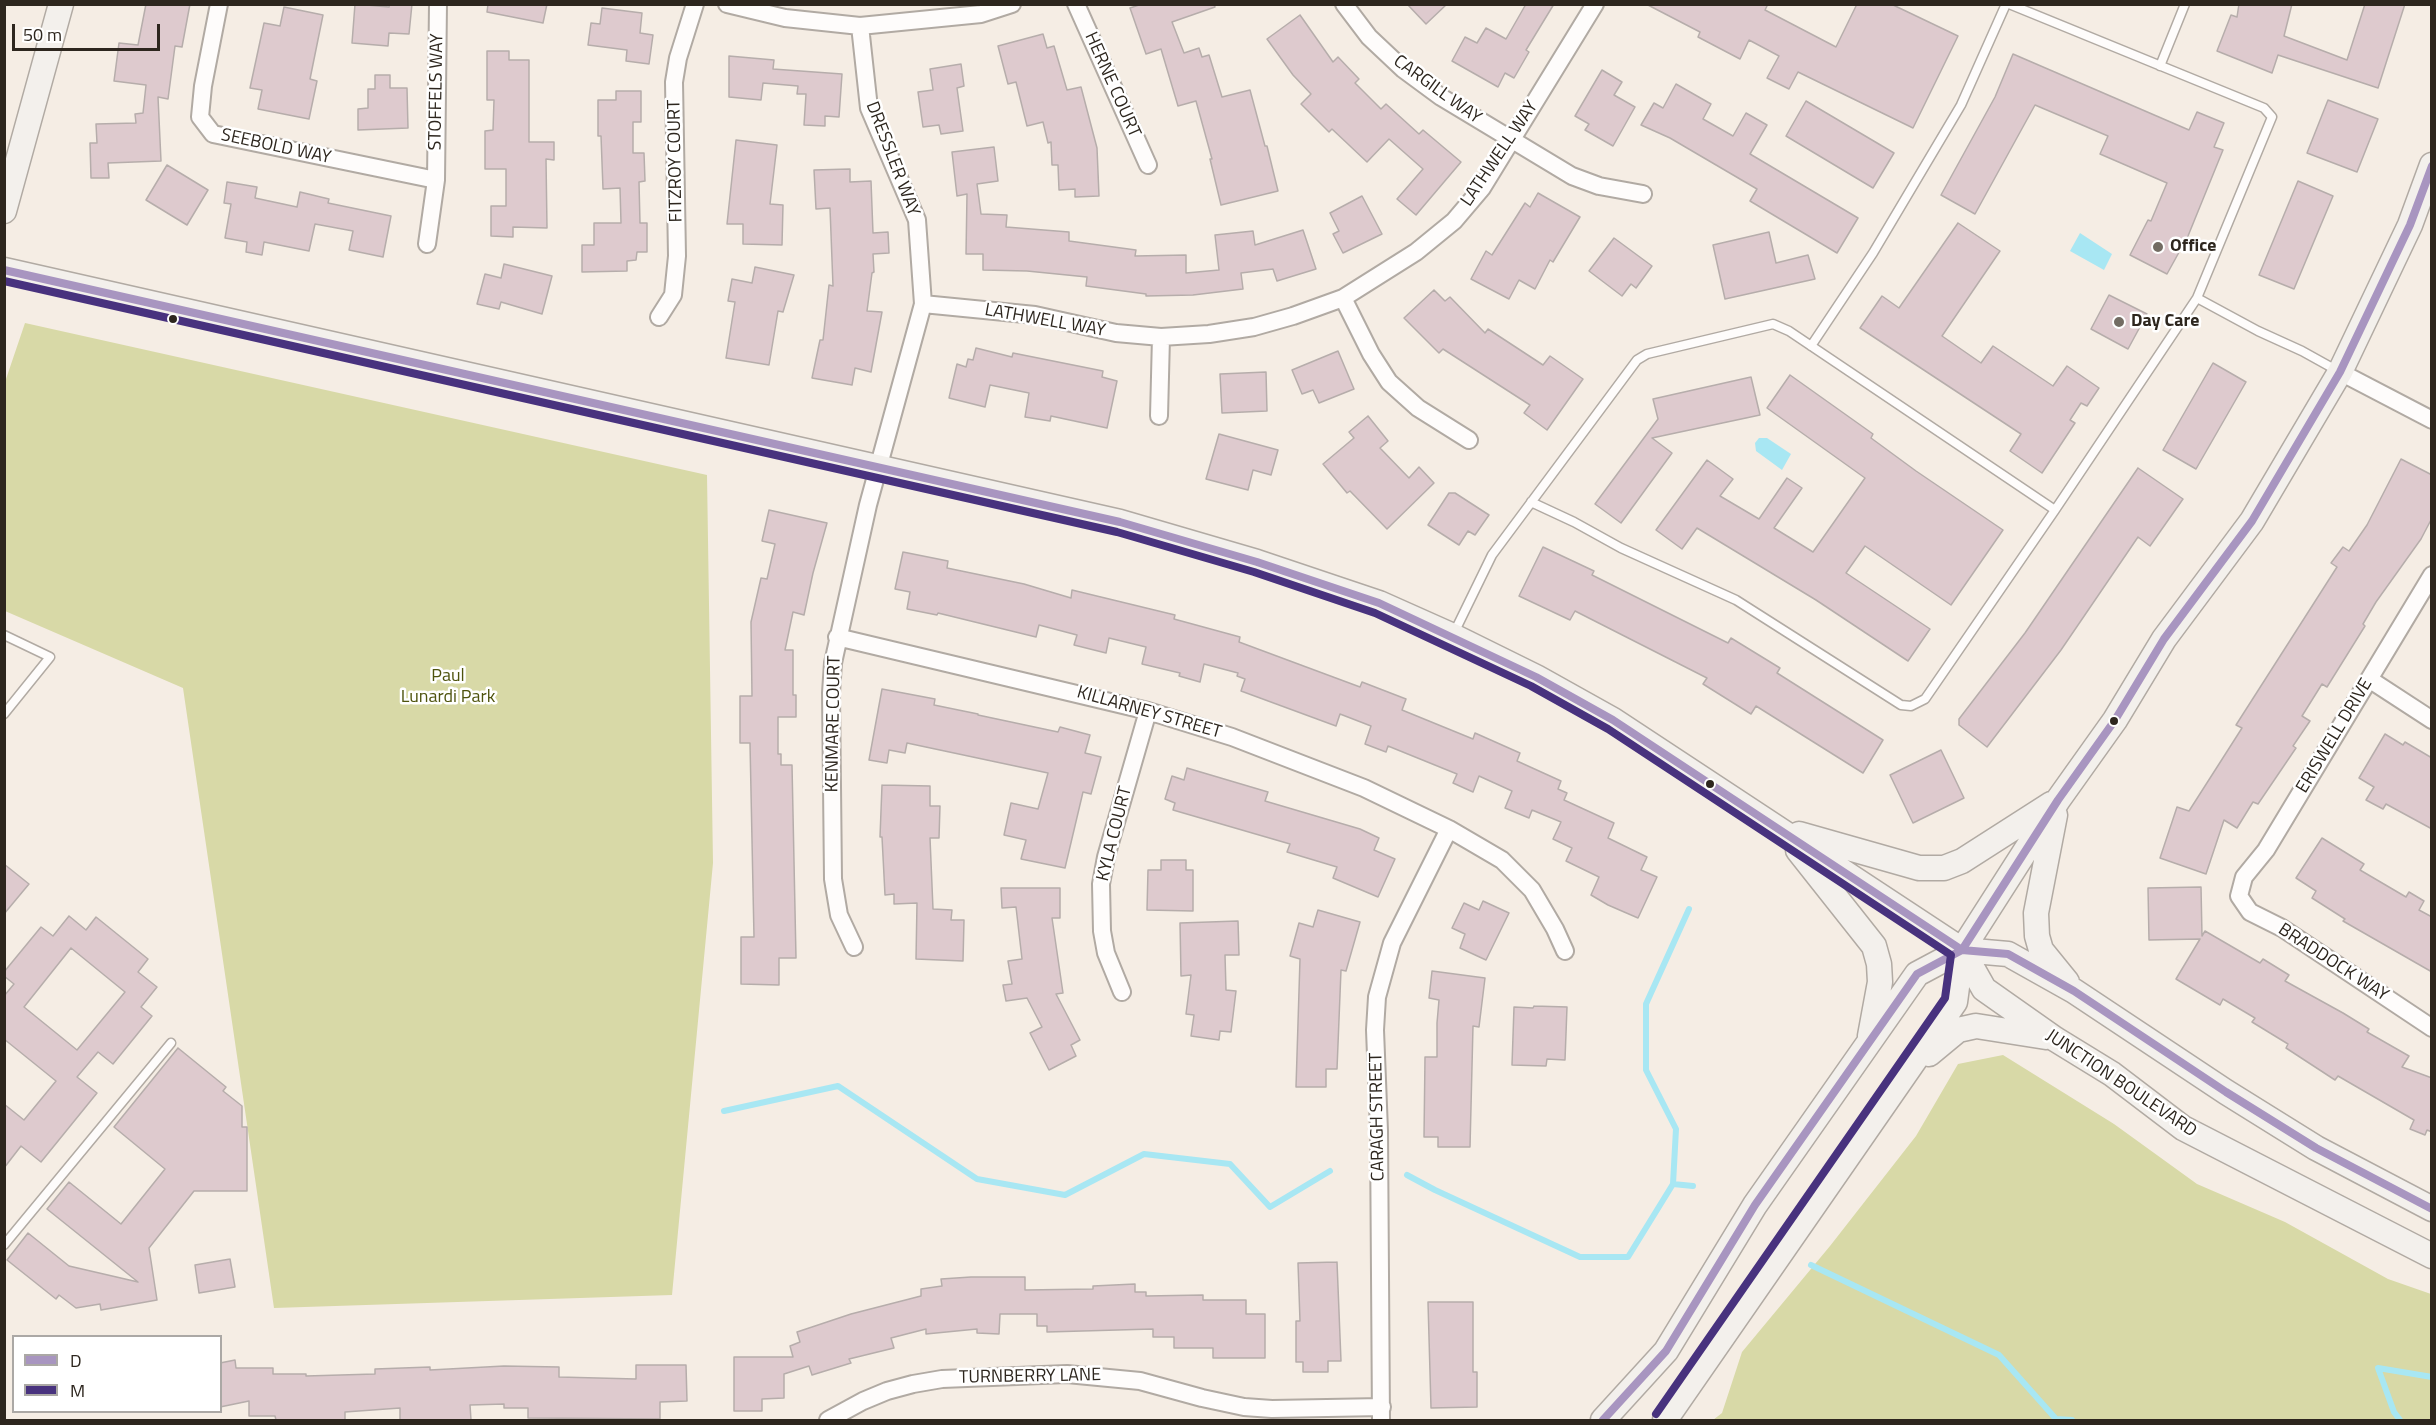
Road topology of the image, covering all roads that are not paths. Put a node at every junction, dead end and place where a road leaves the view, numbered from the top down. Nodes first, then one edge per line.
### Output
1 (61, 4) edge
2 (219, 4) edge
3 (438, 4) edge
4 (695, 4) edge
5 (728, 4) edge
6 (1012, 4) edge
7 (1076, 4) edge
8 (1344, 4) edge
9 (1595, 4) edge
10 (2007, 4) edge
11 (2185, 4) edge
12 (860, 26) junction
13 (2160, 66) junction
14 (1512, 141) junction
15 (1148, 165) dead end
16 (2432, 165) edge
17 (436, 180) junction
18 (1643, 194) dead end
19 (4, 211) edge
20 (427, 244) dead end
21 (4, 270) edge
22 (1343, 298) junction
23 (2197, 298) junction
24 (923, 304) junction
25 (659, 317) dead end
26 (1161, 337) junction
27 (1811, 346) junction
28 (2340, 372) junction
29 (1159, 416) dead end
30 (2432, 420) edge
31 (1469, 440) dead end
32 (879, 467) junction
33 (1531, 502) junction
34 (2055, 510) junction
35 (2432, 575) edge
36 (4, 635) edge
37 (1453, 636) junction
38 (837, 637) junction
39 (2369, 679) junction
40 (1149, 711) junction
41 (4, 714) edge
42 (2432, 720) edge
43 (2058, 800) junction
44 (1449, 829) junction
45 (1782, 829) junction
46 (2239, 896) joint
47 (854, 947) dead end
48 (1962, 950) junction
49 (1565, 951) dead end
50 (2074, 991) junction
51 (1122, 992) dead end
52 (2432, 1028) edge
53 (2055, 1039) junction
54 (171, 1043) dead end
55 (1869, 1045) junction
56 (1907, 1073) junction
57 (2432, 1209) edge
58 (4, 1245) edge
59 (2432, 1256) edge
60 (1382, 1414) edge
61 (828, 1420) edge
62 (1603, 1420) edge
63 (1665, 1420) edge

1 - 19 main road
2 - 17 street, SEEBOLD WAY
3 - 17 street, STOFFELS WAY
4 - 25 street, FITZROY COURT
5 - 12 street
6 - 12 street
7 - 15 street, HERNE COURT
8 - 14 street, CARGILL WAY
9 - 14 street, LATHWELL WAY
10 - 13 lane
10 - 27 lane
11 - 13 lane
12 - 24 street, DRESSLER WAY
13 - 23 lane
14 - 18 street, CARGILL WAY
14 - 22 street, LATHWELL WAY
16 - 28 main road
17 - 20 street, STOFFELS WAY
21 - 32 main road, JUNCTION BOULEVARD
22 - 26 street, LATHWELL WAY
22 - 31 street
23 - 28 lane
23 - 34 lane
24 - 26 street, LATHWELL WAY
24 - 32 street, DRESSLER WAY
26 - 29 street
27 - 33 lane
27 - 34 lane
28 - 30 street
28 - 43 main road
32 - 37 main road, JUNCTION BOULEVARD
32 - 38 street, KENMARE COURT
33 - 34 lane
33 - 37 lane
35 - 39 street, ERISWELL DRIVE
36 - 41 lane
37 - 45 main road, JUNCTION BOULEVARD
38 - 40 street, KILLARNEY STREET
38 - 47 street, KENMARE COURT
39 - 42 street
39 - 46 street, ERISWELL DRIVE
40 - 44 street, KILLARNEY STREET
40 - 51 street, KYLA COURT
43 - 45 main road
43 - 48 main road
43 - 50 main road
44 - 49 street, KILLARNEY STREET
44 - 60 street, CARAGH STREET
45 - 48 main road, JUNCTION BOULEVARD
45 - 55 main road
46 - 52 street, BRADDOCK WAY
48 - 50 main road, JUNCTION BOULEVARD
48 - 53 main road, JUNCTION BOULEVARD
48 - 55 main road
48 - 56 main road
50 - 57 main road, JUNCTION BOULEVARD
53 - 56 main road
53 - 59 main road, JUNCTION BOULEVARD
54 - 58 lane
55 - 62 main road
56 - 63 main road
60 - 61 street, TURNBERRY LANE

